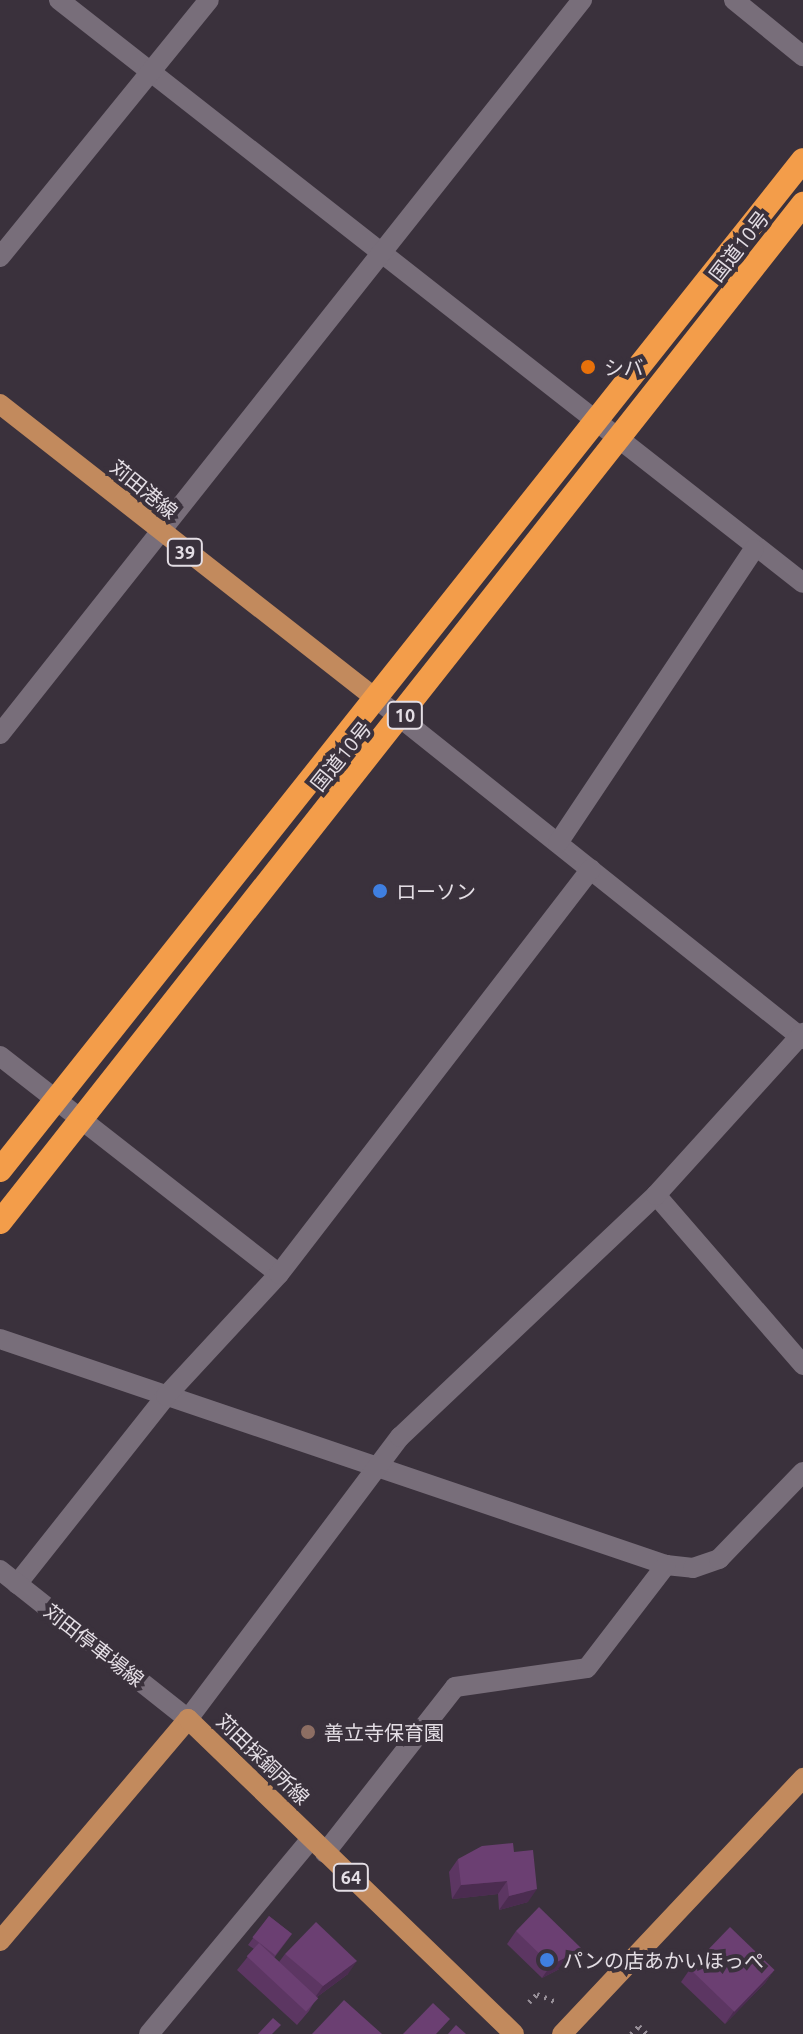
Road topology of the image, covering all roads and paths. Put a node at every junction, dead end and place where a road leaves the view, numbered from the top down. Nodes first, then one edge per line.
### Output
1 (59, 0) edge
2 (209, 0) edge
3 (582, 0) edge
4 (734, 0) edge
5 (803, 56) edge
6 (147, 69) junction
7 (803, 160) edge
8 (803, 204) edge
9 (380, 255) junction
10 (0, 257) edge
11 (0, 404) edge
12 (592, 423) junction
13 (616, 443) junction
14 (158, 532) junction
15 (754, 549) junction
16 (803, 583) edge
17 (373, 696) junction
18 (402, 719) junction
19 (0, 734) edge
20 (558, 843) junction
21 (591, 869) junction
22 (802, 1036) edge
23 (0, 1056) edge
24 (56, 1101) junction
25 (80, 1120) junction
26 (4, 1156) edge
27 (656, 1195) junction
28 (0, 1222) edge
29 (279, 1274) junction
30 (0, 1339) edge
31 (803, 1365) edge
32 (166, 1396) junction
33 (380, 1468) junction
34 (803, 1472) edge
35 (666, 1565) junction
36 (0, 1570) edge
37 (17, 1584) junction
38 (188, 1719) junction
39 (803, 1778) edge
40 (318, 1846) junction
41 (0, 1941) edge
42 (529, 2002) dead end
43 (557, 2002) dead end
44 (149, 2034) edge
45 (514, 2034) edge
46 (562, 2034) edge
47 (631, 2034) edge
48 (647, 2034) edge

1 - 6 street
2 - 6 street
3 - 9 street
4 - 5 street
6 - 9 street
6 - 10 street
7 - 12 highway, 国道10号 / 10
8 - 13 highway, 国道10号 / 10
9 - 12 street
9 - 14 street
11 - 14 main road, 苅田港線 / 39
12 - 13 street
12 - 17 highway, 国道10号 / 10
13 - 15 street
13 - 18 highway, 国道10号 / 10
14 - 17 main road, 苅田港線 / 39
14 - 19 street
15 - 16 street
15 - 20 street
17 - 18 street
17 - 24 highway, 国道10号 / 10
18 - 20 street
18 - 25 highway, 国道10号 / 10
20 - 21 street
21 - 22 street
21 - 29 street
22 - 27 street
23 - 24 street
24 - 25 street
24 - 26 highway, 国道10号 / 10
25 - 28 highway, 国道10号 / 10
25 - 29 street
27 - 31 street
27 - 33 street
29 - 32 street
30 - 32 street
32 - 33 street
32 - 37 street
33 - 35 street
33 - 38 street
34 - 35 street
35 - 40 street
36 - 37 street, 苅田停車場線
37 - 38 street, 苅田停車場線
38 - 40 main road, 苅田採銅所線 / 64
38 - 41 main road, 苅田採銅所線
39 - 46 main road
40 - 44 street
40 - 45 main road, 苅田採銅所線 / 64
42 - 43 path
47 - 48 path

